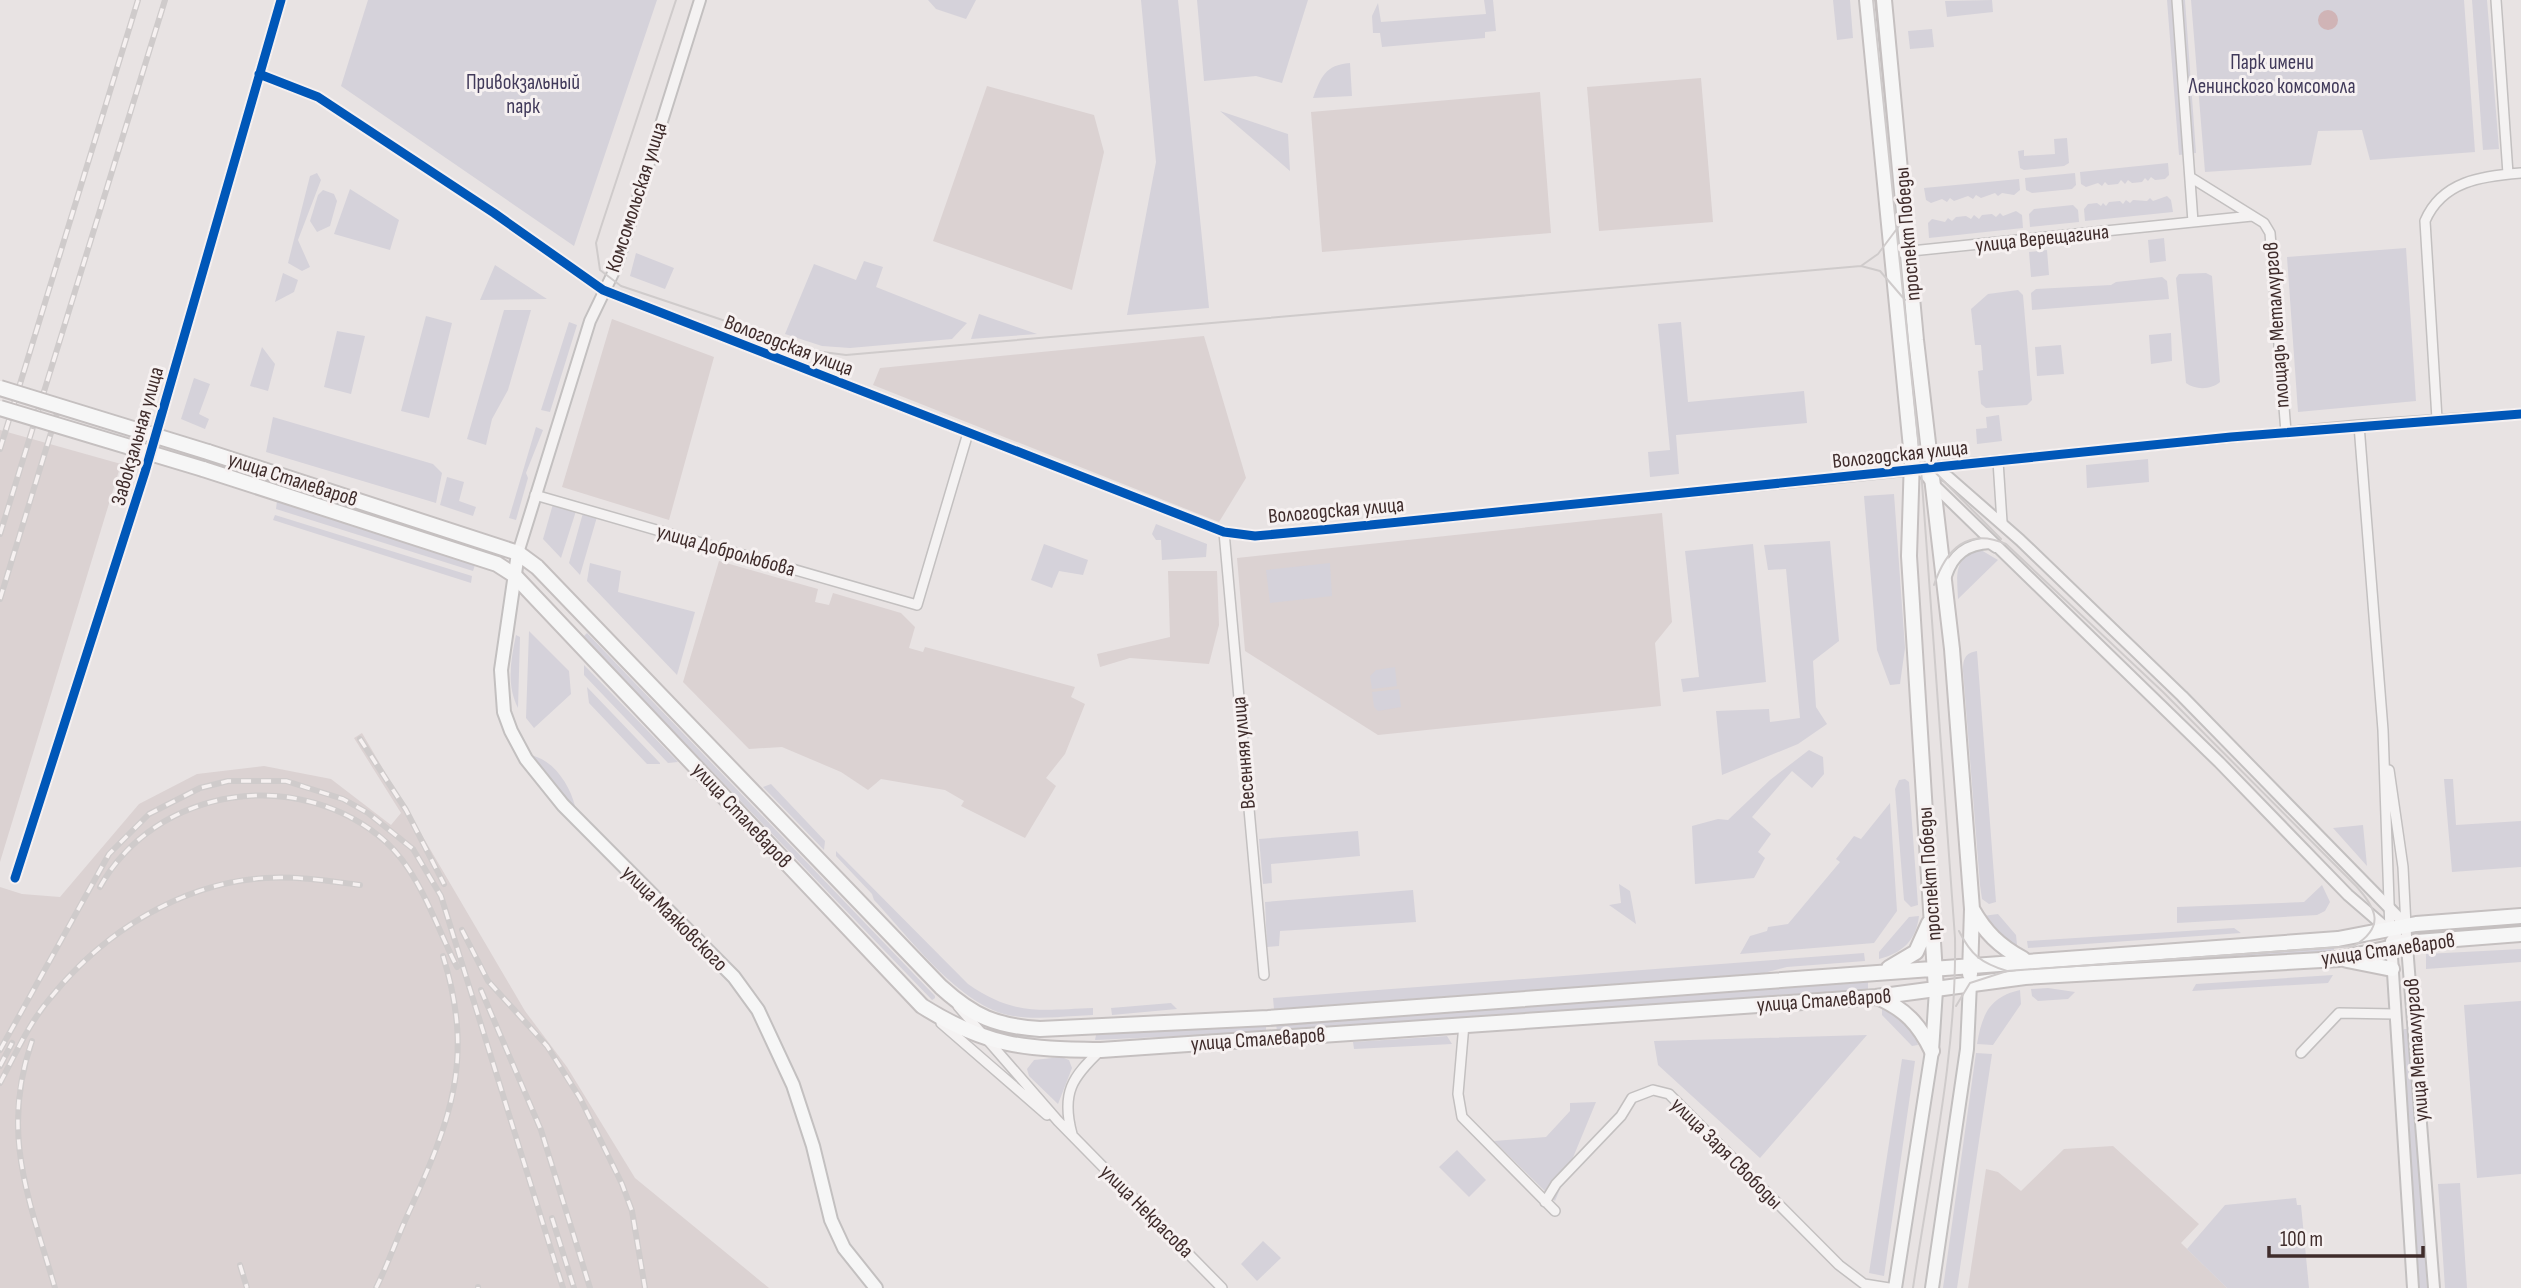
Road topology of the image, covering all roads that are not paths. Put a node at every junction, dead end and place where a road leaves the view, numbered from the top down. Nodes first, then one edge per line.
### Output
1 (281, 0) edge
2 (700, 0) edge
3 (1867, 0) edge
4 (1884, 0) edge
5 (2177, 0) edge
6 (2496, 0) edge
7 (259, 75) junction
8 (2521, 173) edge
9 (2508, 174) junction
10 (2190, 177) junction
11 (2253, 216) junction
12 (2193, 222) junction
13 (1909, 252) junction
14 (1892, 253) junction
15 (603, 290) junction
16 (0, 388) edge
17 (0, 408) edge
18 (2521, 414) edge
19 (2437, 419) junction
20 (2359, 425) junction
21 (2286, 432) junction
22 (968, 433) junction
23 (1998, 461) junction
24 (1918, 466) junction
25 (1932, 483) junction
26 (536, 495) junction
27 (1909, 522) junction
28 (2002, 522) junction
29 (1938, 523) junction
30 (1224, 532) junction
31 (518, 553) junction
32 (2007, 554) junction
33 (514, 575) junction
34 (1944, 582) junction
35 (2384, 730) junction
36 (15, 878) dead end
37 (2388, 904) junction
38 (1972, 909) junction
39 (1931, 911) junction
40 (2521, 916) edge
41 (2406, 925) junction
42 (2390, 931) junction
43 (2521, 934) edge
44 (2407, 946) junction
45 (2391, 949) junction
46 (2339, 958) junction
47 (2024, 960) junction
48 (1969, 964) junction
49 (1935, 967) junction
50 (2392, 969) junction
51 (1875, 973) junction
52 (1264, 975) dead end
53 (1970, 983) junction
54 (942, 987) junction
55 (1936, 990) junction
56 (1876, 997) junction
57 (922, 1006) junction
58 (2395, 1014) junction
59 (1464, 1024) junction
60 (985, 1039) junction
61 (1101, 1050) junction
62 (1932, 1051) junction
63 (2301, 1053) dead end
64 (1072, 1135) junction
65 (1545, 1202) junction
66 (1555, 1211) dead end
67 (876, 1288) edge
68 (1222, 1288) edge
69 (1889, 1288) edge
70 (1895, 1288) edge
71 (1933, 1288) edge
72 (2413, 1288) edge
73 (2434, 1288) edge

1 - 7 street, Завокзальная улица
2 - 15 street, Комсомольская улица
3 - 14 main road, проспект Победы
4 - 13 main road, проспект Победы
5 - 10 street
6 - 9 street
7 - 15 street, Вологодская улица
7 - 36 street, Завокзальная улица
8 - 9 street
9 - 19 street
10 - 11 street, площадь Металлургов
10 - 12 street
11 - 12 street, улица Верещагина
11 - 21 street, площадь Металлургов
12 - 13 street, улица Верещагина
13 - 14 street, улица Верещагина
13 - 24 main road, проспект Победы
14 - 24 main road, проспект Победы
15 - 22 street, Вологодская улица
15 - 26 street, Комсомольская улица
16 - 31 main road, улица Сталеваров, bridge
17 - 33 main road, улица Сталеваров, bridge
18 - 19 street, Вологодская улица
19 - 20 street, Вологодская улица
20 - 21 street, Вологодская улица
20 - 35 street, улица Металлургов
21 - 23 street, Вологодская улица
22 - 26 street, улица Добролюбова
22 - 30 street, Вологодская улица
23 - 24 street, Вологодская улица
23 - 28 street
24 - 25 main road, проспект Победы
24 - 27 main road, проспект Победы
24 - 28 street
24 - 30 street, Вологодская улица
25 - 29 main road, проспект Победы
25 - 32 street
26 - 31 street, Комсомольская улица
27 - 29 main road
27 - 39 main road, проспект Победы
28 - 37 street
29 - 34 main road, проспект Победы
30 - 52 street, Весенняя улица
31 - 33 main road, улица Маяковского
31 - 54 main road, улица Сталеваров
32 - 34 street
32 - 42 street
33 - 57 main road, улица Сталеваров
33 - 67 main road, улица Маяковского
34 - 38 main road, проспект Победы
35 - 37 street, улица Металлургов
35 - 41 street, улица Металлургов
37 - 41 street
37 - 42 street, улица Металлургов
38 - 47 main road
38 - 48 main road, проспект Победы
39 - 49 main road, проспект Победы
39 - 51 main road
40 - 41 main road, улица Сталеваров
41 - 42 main road, улица Сталеваров
41 - 44 street, улица Металлургов
42 - 44 street
42 - 45 street, улица Металлургов
42 - 47 main road, улица Сталеваров
43 - 44 main road, улица Сталеваров
44 - 45 main road, улица Сталеваров
44 - 73 street, улица Металлургов
45 - 46 main road, улица Сталеваров
45 - 50 street, улица Металлургов
46 - 50 main road
46 - 53 main road, улица Сталеваров
47 - 48 main road, улица Сталеваров
48 - 49 main road, улица Сталеваров
48 - 53 main road, проспект Победы
49 - 51 main road, улица Сталеваров
49 - 55 main road, проспект Победы
50 - 58 street, улица Металлургов
51 - 54 main road, улица Сталеваров
53 - 55 main road, улица Сталеваров
53 - 71 main road, проспект Победы
54 - 60 street
55 - 56 main road, улица Сталеваров
55 - 62 main road, проспект Победы
56 - 59 main road, улица Сталеваров
56 - 62 main road
57 - 60 main road, улица Сталеваров
57 - 64 street
58 - 63 street
58 - 72 street, улица Металлургов
59 - 61 main road, улица Сталеваров
59 - 65 street
60 - 61 main road, улица Сталеваров
60 - 64 street
61 - 64 street
62 - 70 main road, проспект Победы
64 - 68 street, улица Некрасова
65 - 66 street
65 - 69 street, улица Заря Свободы

